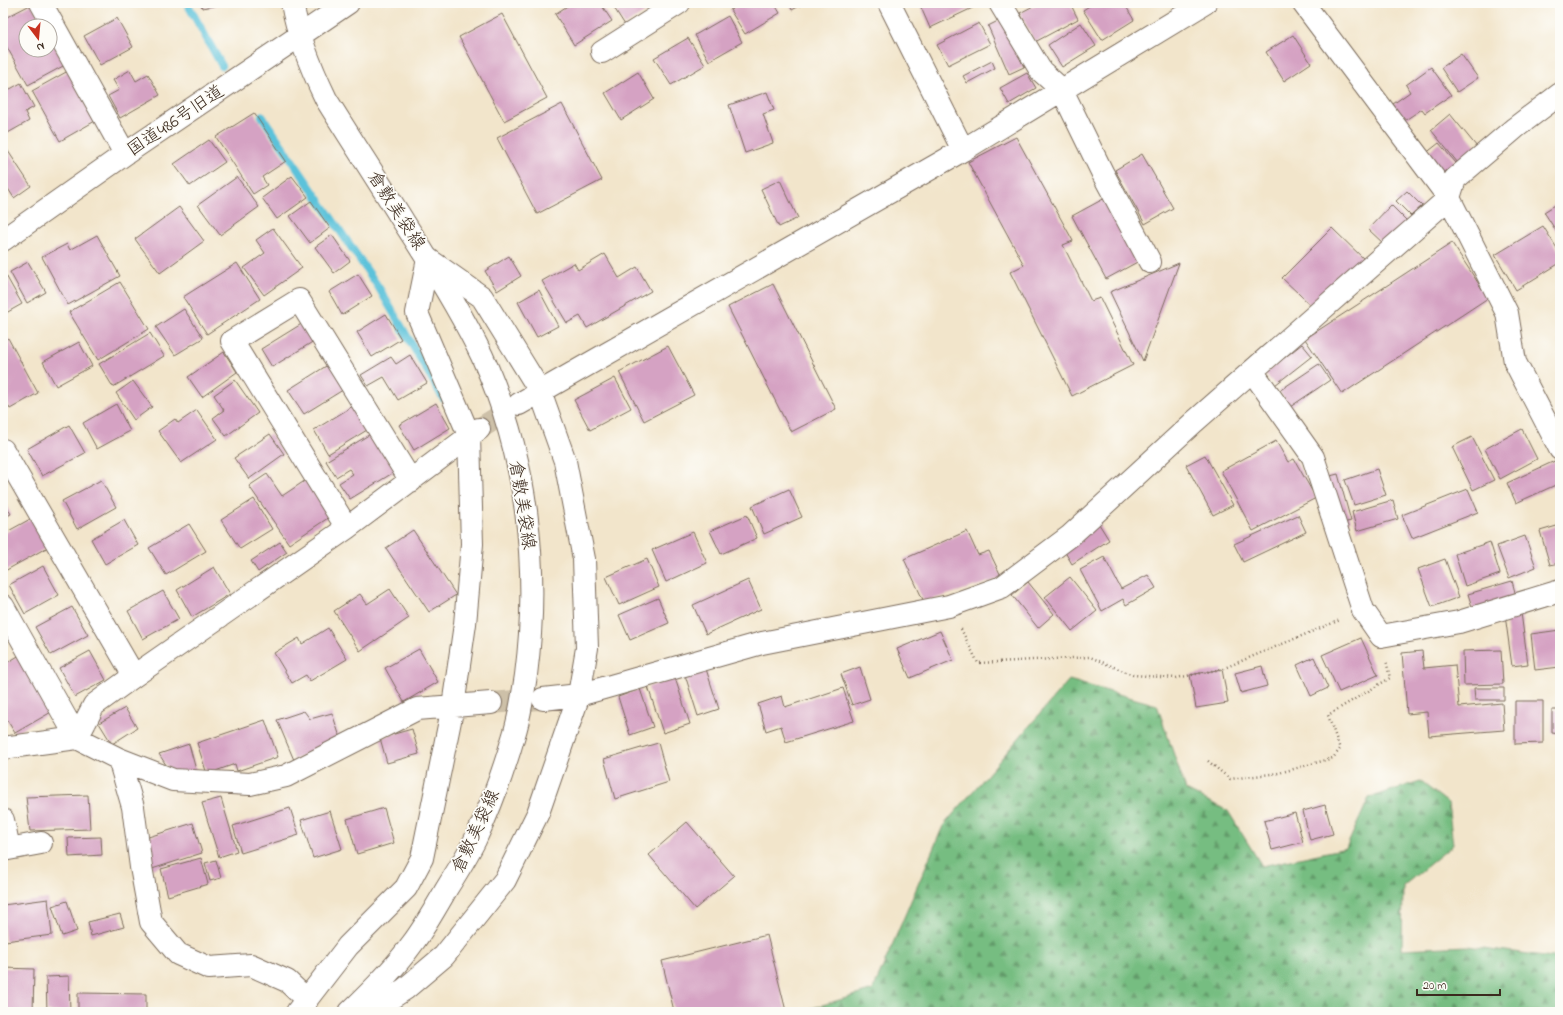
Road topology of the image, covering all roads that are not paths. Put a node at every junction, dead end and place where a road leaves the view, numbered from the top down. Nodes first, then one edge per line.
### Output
1 (41, 3) edge
2 (292, 3) edge
3 (348, 3) edge
4 (680, 3) edge
5 (889, 3) edge
6 (1000, 3) edge
7 (1205, 3) edge
8 (1303, 3) edge
9 (299, 36) junction
10 (602, 52) dead end
11 (1062, 90) junction
12 (1560, 94) edge
13 (963, 150) junction
14 (125, 154) junction
15 (1449, 198) junction
16 (3, 240) edge
17 (428, 259) junction
18 (1150, 262) dead end
19 (1252, 371) junction
20 (540, 391) junction
21 (519, 404) tunnel mouth
22 (476, 431) junction
23 (1560, 448) edge
24 (3, 450) edge
25 (411, 481) junction
26 (347, 528) junction
27 (1560, 591) edge
28 (3, 606) edge
29 (134, 676) junction
30 (579, 695) junction
31 (543, 699) tunnel mouth
32 (491, 703) tunnel mouth
33 (453, 706) junction
34 (77, 738) junction
35 (3, 748) edge
36 (119, 759) junction
37 (3, 820) edge
38 (41, 843) dead end
39 (6, 849) edge
40 (302, 1006) edge
41 (350, 1012) edge
42 (370, 1012) edge

1 - 14 street
2 - 9 street, 倉敷美袋線
3 - 9 street, 国道486号旧道
4 - 10 street
5 - 13 street
6 - 11 street
7 - 11 street
8 - 15 street
9 - 14 street, 国道486号旧道
9 - 17 street, 倉敷美袋線
11 - 13 street
11 - 18 street
12 - 15 street
13 - 20 street
14 - 16 street, 国道486号旧道
15 - 19 street
15 - 23 street
17 - 20 street
17 - 22 street
17 - 41 street, 倉敷美袋線
19 - 27 street
19 - 30 street
20 - 21 street
20 - 30 street
22 - 25 street
22 - 33 street
24 - 29 street
25 - 26 street
25 - 26 street
26 - 29 street
28 - 34 street
29 - 34 street
30 - 31 street
30 - 42 street
32 - 33 street
33 - 36 street
33 - 40 street
34 - 35 street
34 - 36 street
36 - 40 street
37 - 39 street
38 - 39 street

